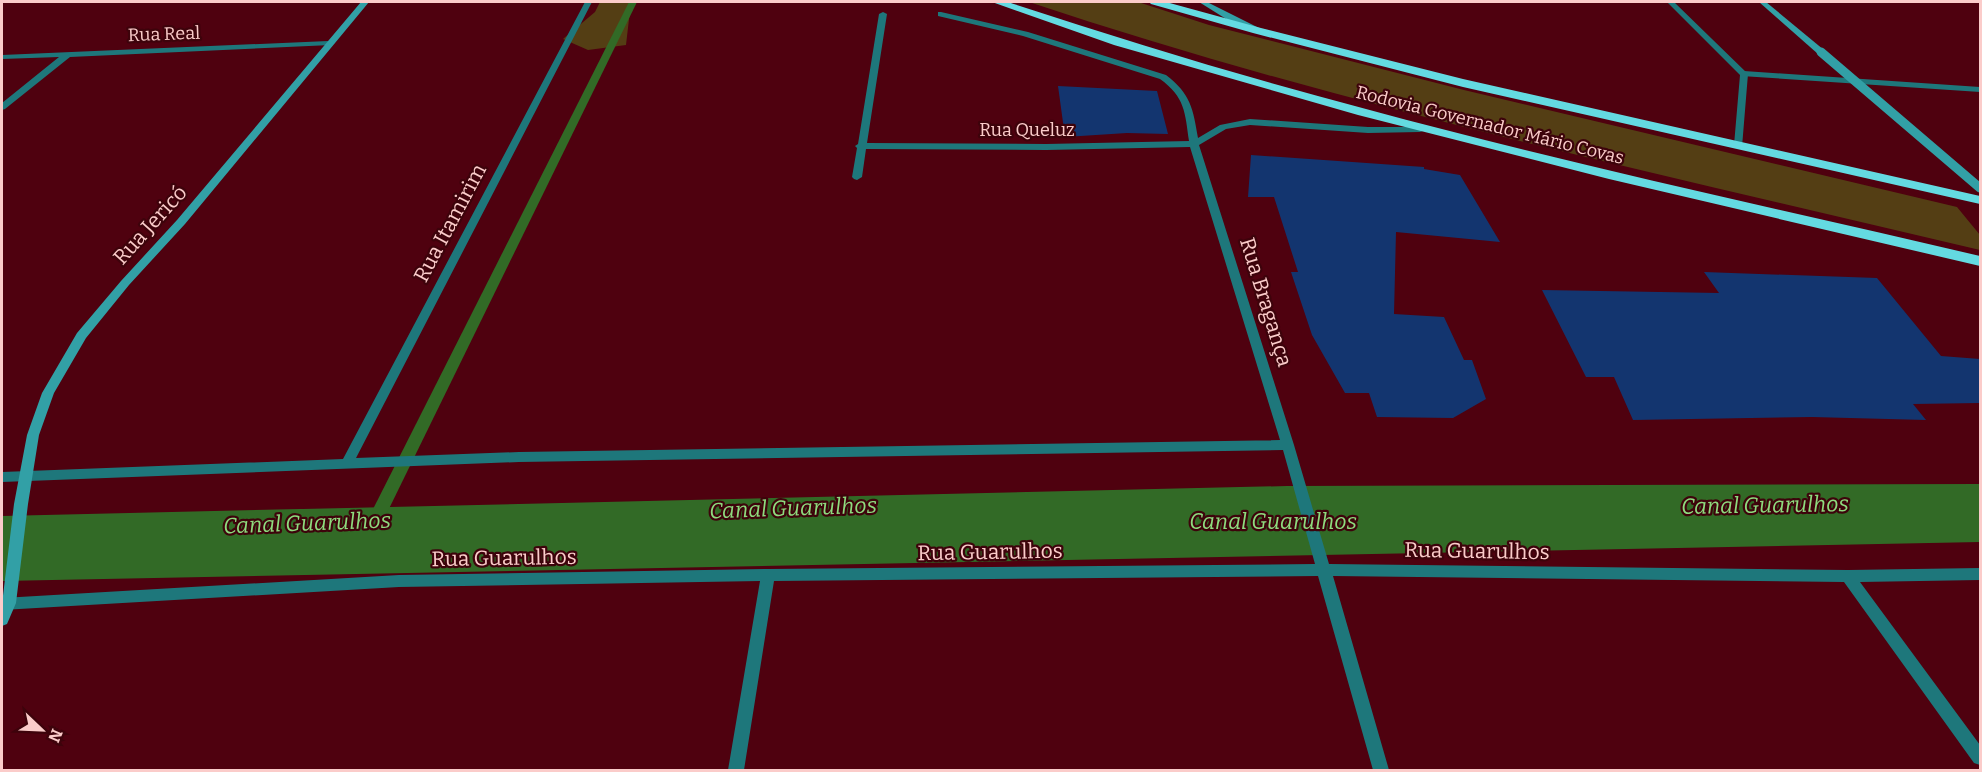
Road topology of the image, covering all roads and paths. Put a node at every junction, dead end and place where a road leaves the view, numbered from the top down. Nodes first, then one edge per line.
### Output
1 (365, 2) edge
2 (588, 2) edge
3 (998, 2) edge
4 (1155, 2) edge
5 (1202, 2) edge
6 (1670, 2) edge
7 (1762, 2) edge
8 (883, 14) dead end
9 (941, 14) dead end
10 (1278, 38) junction
11 (328, 43) junction
12 (68, 54) junction
13 (2, 57) edge
14 (1744, 74) junction
15 (1980, 90) edge
16 (2, 107) edge
17 (1420, 129) junction
18 (1194, 144) junction
19 (1739, 145) junction
20 (860, 146) junction
21 (857, 177) dead end
22 (1980, 188) edge
23 (1980, 200) edge
24 (1980, 261) edge
25 (1288, 445) junction
26 (348, 462) junction
27 (27, 476) junction
28 (2, 477) edge
29 (1323, 565) junction
30 (1980, 574) edge
31 (768, 575) junction
32 (1848, 576) junction
33 (5, 603) edge
34 (2, 620) edge
35 (1980, 758) edge
36 (736, 771) edge
37 (1382, 771) edge

1 - 11 street, Rua Jericó
2 - 26 street, Rua Itamirim
3 - 17 highway, Rodovia Governador Mário Covas
4 - 10 highway, Rodovia Governador Mário Covas
5 - 10 street
6 - 14 street
7 - 22 street, bridge
8 - 20 street
9 - 18 street, Rua Bragança
10 - 19 highway, Rodovia Governador Mário Covas
11 - 12 street, Rua Real
11 - 27 street, Rua Jericó
12 - 13 street, Rua Real
12 - 16 street
14 - 15 street
14 - 19 street
17 - 18 street
17 - 24 highway, Rodovia Governador Mário Covas
18 - 20 street, Rua Queluz
18 - 25 street, Rua Bragança
19 - 23 highway, Rodovia Governador Mário Covas
20 - 21 street
25 - 26 street
25 - 29 street, Rua Bragança
26 - 27 street
27 - 28 street
27 - 33 street, Rua Jericó
29 - 31 street, Rua Guarulhos
29 - 32 street, Rua Guarulhos
29 - 37 street, Rua Bragança
30 - 32 street, Rua Guarulhos
31 - 33 street, Rua Guarulhos
31 - 36 street
32 - 35 street
33 - 34 street, Rua Jericó

